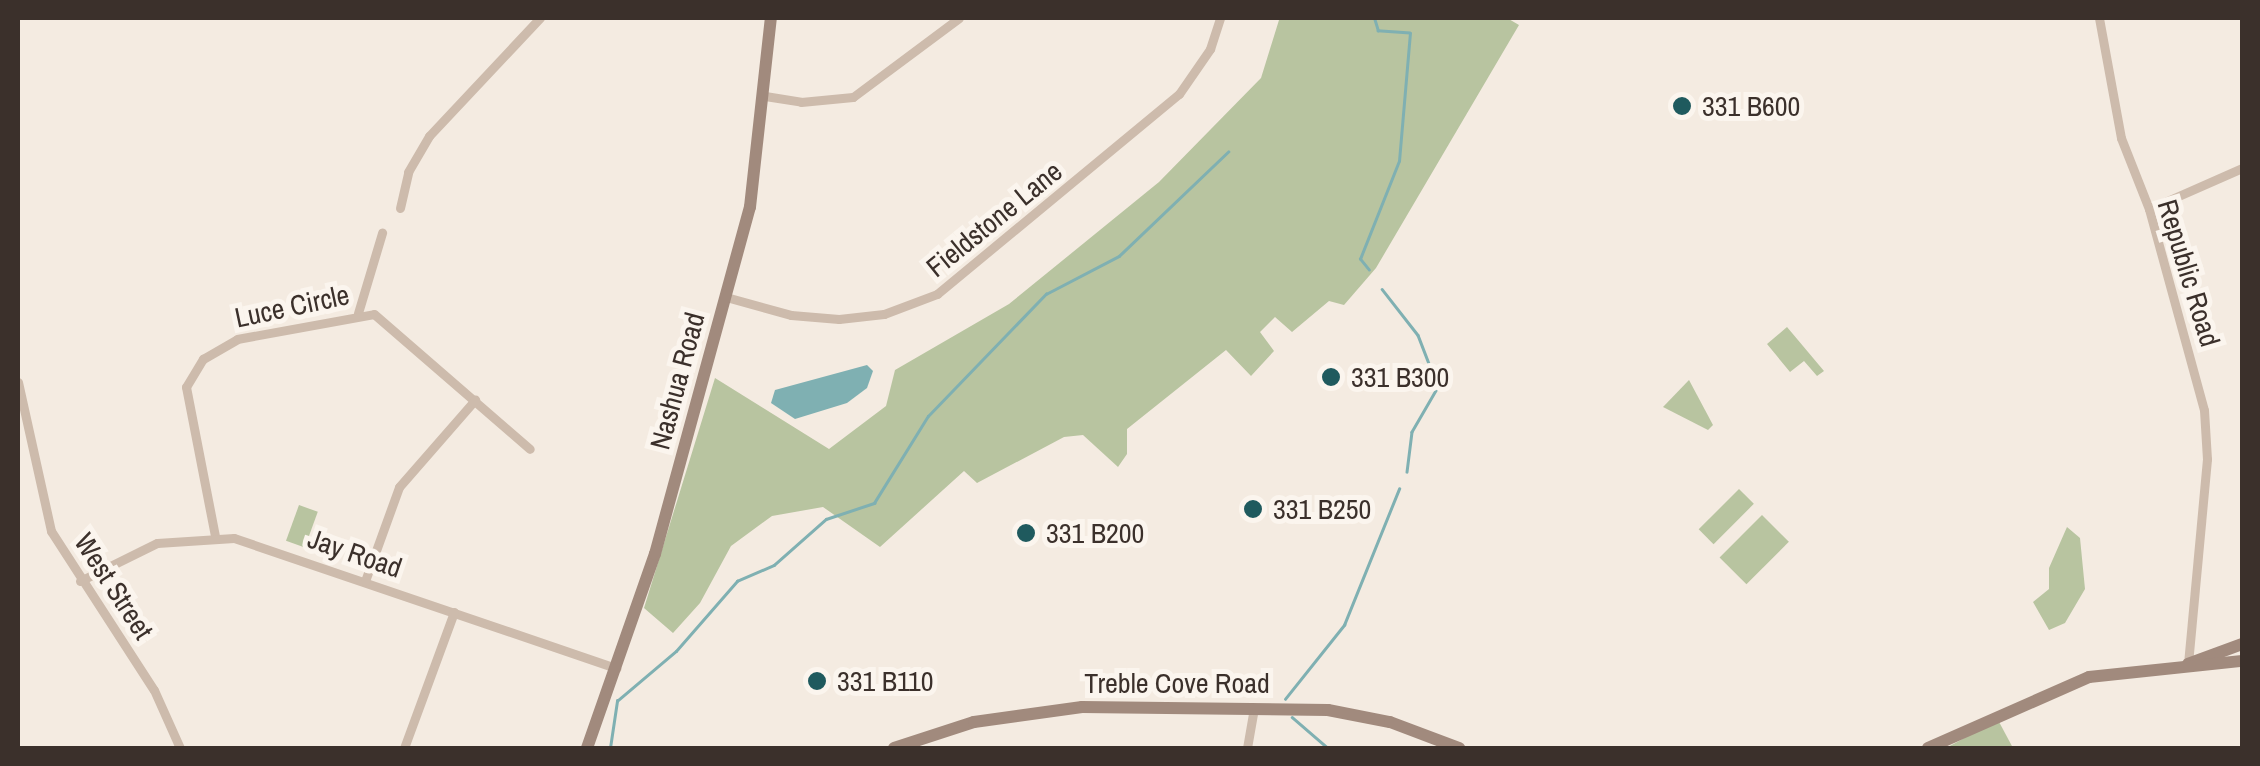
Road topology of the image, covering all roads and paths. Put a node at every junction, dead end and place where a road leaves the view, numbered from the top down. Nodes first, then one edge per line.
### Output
1 (540, 18) edge
2 (772, 18) edge
3 (958, 18) edge
4 (1220, 18) edge
5 (2100, 18) edge
6 (765, 96) junction
7 (2242, 168) edge
8 (400, 208) dead end
9 (2149, 210) junction
10 (382, 232) dead end
11 (726, 297) junction
12 (358, 312) junction
13 (18, 382) edge
14 (475, 400) junction
15 (530, 449) dead end
16 (215, 536) junction
17 (364, 580) junction
18 (80, 581) junction
19 (454, 612) junction
20 (2242, 644) edge
21 (2242, 661) edge
22 (2188, 664) junction
23 (616, 668) junction
24 (1254, 708) junction
25 (180, 748) edge
26 (404, 748) edge
27 (587, 748) edge
28 (894, 748) edge
29 (1247, 748) edge
30 (1459, 748) edge
31 (1928, 748) edge

1 - 8 street
2 - 6 main road, Nashua Road
3 - 6 street
4 - 11 street, Fieldstone Lane
5 - 9 street, Republic Road
6 - 11 main road, Nashua Road
7 - 9 street
9 - 22 street, Republic Road
10 - 12 street
11 - 23 main road, Nashua Road
12 - 14 street, Luce Circle
12 - 16 street, Luce Circle
13 - 18 street, West Street
14 - 15 street, Luce Circle
14 - 17 street
16 - 17 street, Jay Road
16 - 18 street, Jay Road
17 - 19 street, Jay Road
18 - 25 street, West Street
19 - 23 street, Jay Road
19 - 26 street
20 - 22 main road
21 - 22 main road
22 - 31 main road
23 - 27 main road, Nashua Road
24 - 28 main road, Treble Cove Road
24 - 29 street
24 - 30 main road, Treble Cove Road

